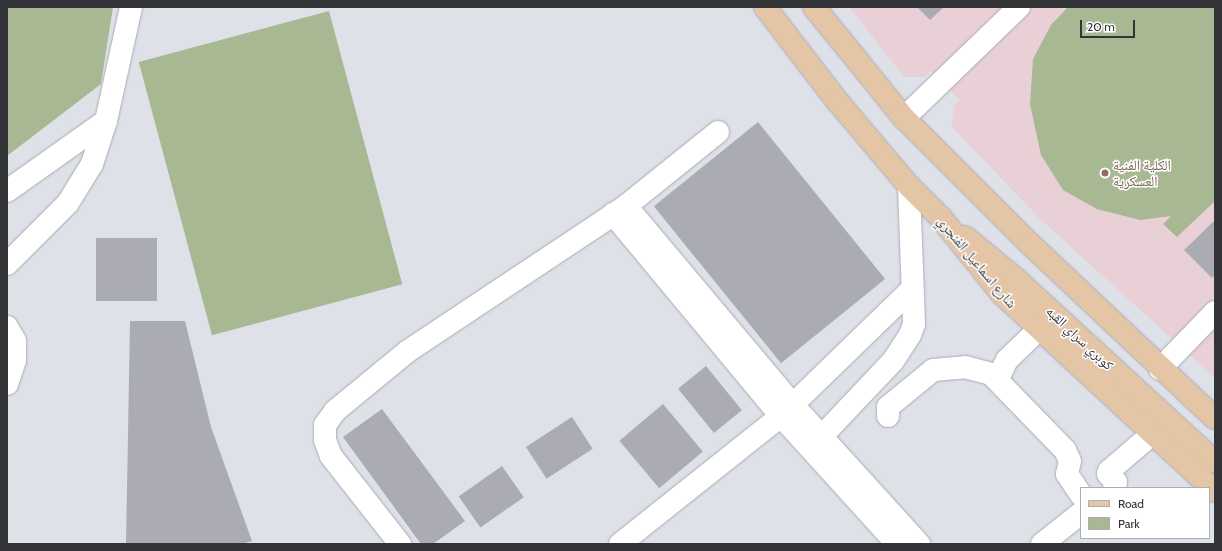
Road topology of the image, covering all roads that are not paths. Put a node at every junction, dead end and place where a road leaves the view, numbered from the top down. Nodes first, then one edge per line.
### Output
1 (131, 7) edge
2 (766, 7) edge
3 (814, 7) edge
4 (1019, 7) edge
5 (904, 118) junction
6 (106, 120) junction
7 (718, 132) dead end
8 (909, 186) junction
9 (7, 191) edge
10 (620, 210) junction
11 (940, 218) junction
12 (7, 264) edge
13 (912, 289) junction
14 (1215, 312) edge
15 (7, 327) edge
16 (1038, 330) junction
17 (893, 361) junction
18 (1160, 369) junction
19 (998, 379) junction
20 (7, 384) edge
21 (913, 386) junction
22 (787, 410) junction
23 (888, 416) dead end
24 (1215, 418) edge
25 (1152, 434) junction
26 (822, 436) junction
27 (1215, 462) edge
28 (1114, 487) edge
29 (1215, 491) edge
30 (1080, 494) edge
31 (1080, 513) edge
32 (400, 544) edge
33 (620, 544) edge
34 (897, 544) edge
35 (919, 544) edge
36 (1042, 544) edge

1 - 6 lane
2 - 8 main road, شارع اسماعيل الفنجري
3 - 5 main road
4 - 5 lane
5 - 18 main road
6 - 9 lane
6 - 12 lane
7 - 10 lane
8 - 11 main road, شارع اسماعيل الفنجري
8 - 13 lane
10 - 22 lane
10 - 32 lane
11 - 16 main road, شارع اسماعيل الفنجري
11 - 27 main road, كوبري سراي القبه
13 - 17 lane
13 - 22 lane
14 - 18 lane
15 - 20 lane
16 - 19 lane
16 - 25 main road, شارع اسماعيل الفنجري
17 - 21 lane
17 - 26 lane
18 - 24 main road
19 - 21 lane
19 - 30 lane
21 - 23 lane
22 - 26 lane
22 - 33 lane
22 - 34 lane
25 - 28 lane
25 - 29 main road, شارع اسماعيل الفنجري
26 - 35 lane
31 - 36 lane

